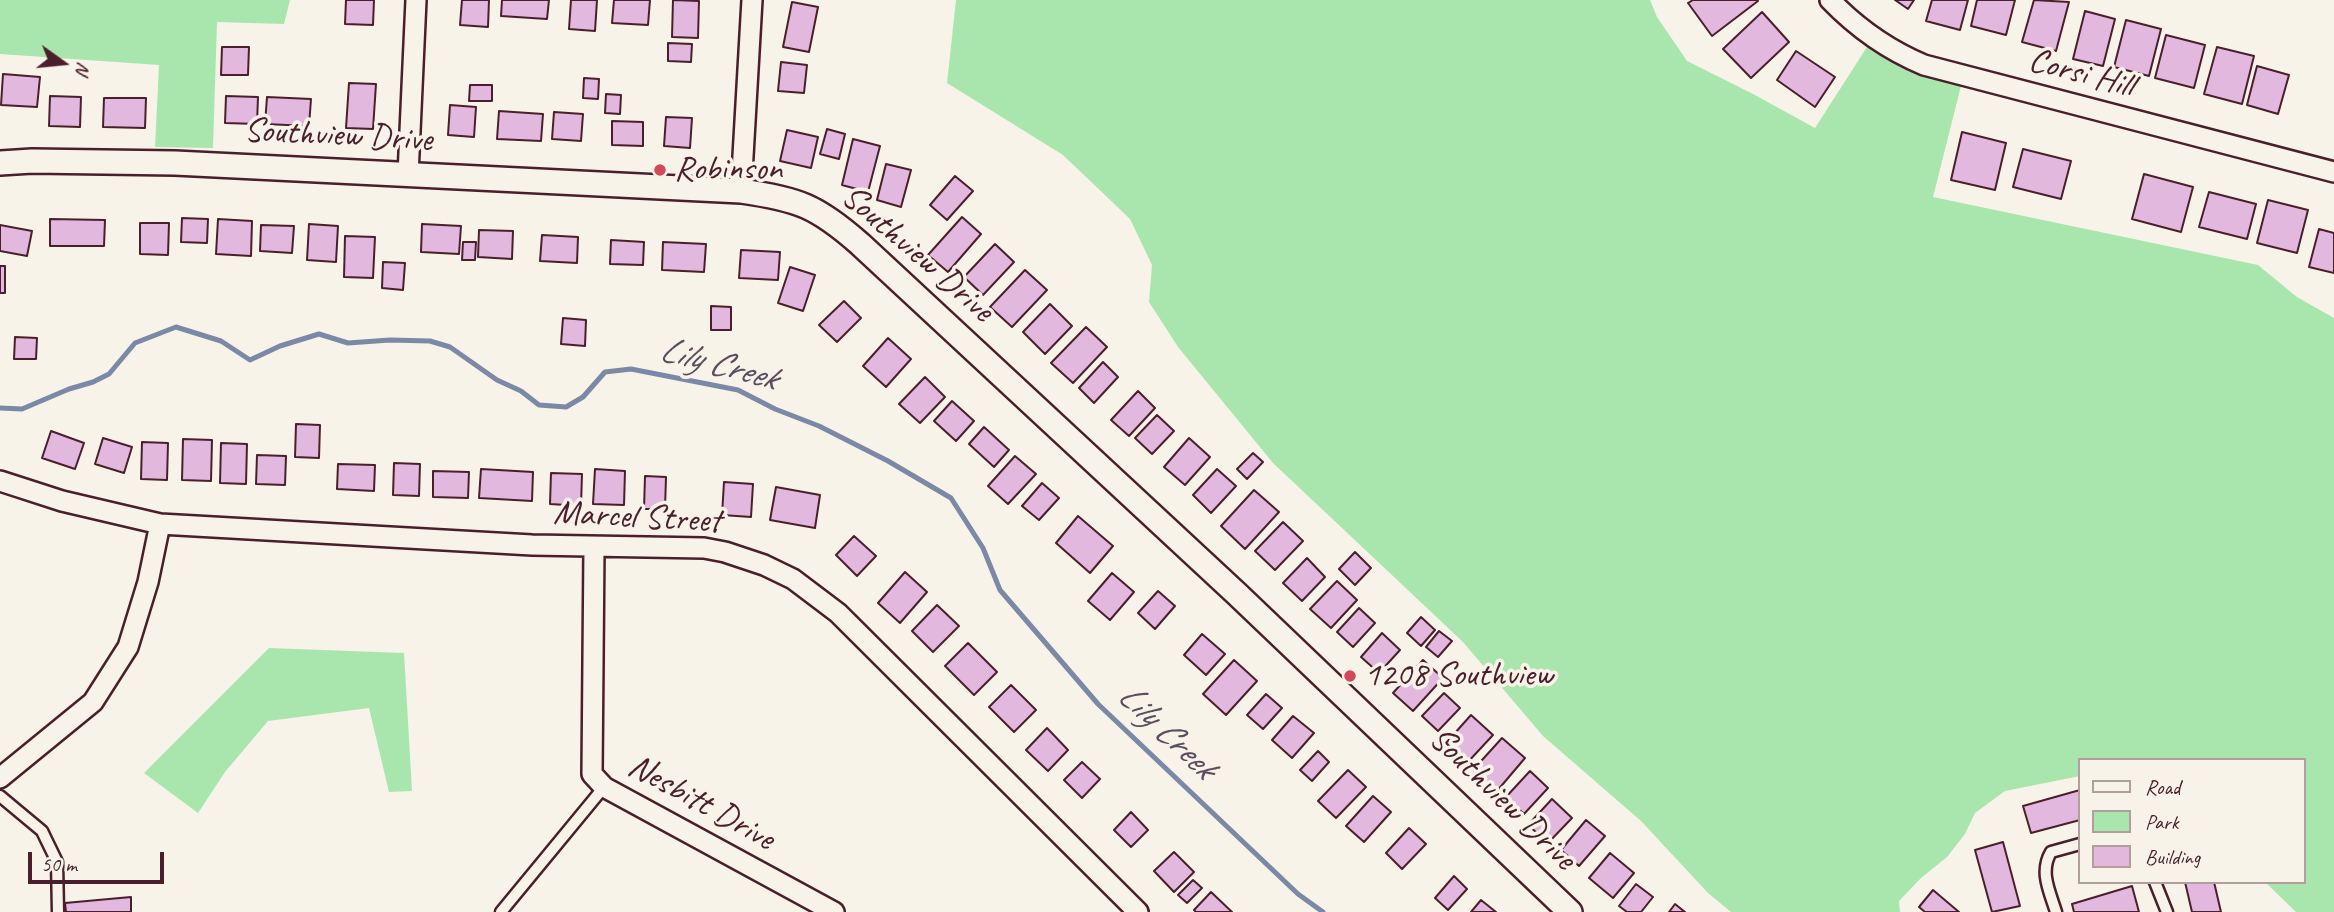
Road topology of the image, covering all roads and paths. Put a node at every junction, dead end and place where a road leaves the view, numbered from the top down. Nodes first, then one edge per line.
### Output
1 (416, 0) edge
2 (752, 0) edge
3 (1830, 0) edge
4 (0, 163) edge
5 (2334, 172) edge
6 (408, 175) junction
7 (741, 191) junction
8 (0, 481) edge
9 (160, 524) junction
10 (594, 547) junction
11 (0, 778) edge
12 (604, 787) junction
13 (0, 796) edge
14 (2078, 845) edge
15 (2156, 884) edge
16 (58, 912) edge
17 (501, 912) edge
18 (834, 912) edge
19 (1138, 912) edge
20 (1570, 912) edge
21 (2056, 912) edge
22 (2167, 912) edge

1 - 6 street
2 - 7 street
3 - 5 street, Corsi Hill
4 - 6 street, Southview Drive
6 - 7 street, Southview Drive
7 - 20 street, Southview Drive
8 - 9 street, Marcel Street
9 - 10 street, Marcel Street
9 - 11 street
10 - 12 street, Nesbitt Drive
10 - 19 street, Marcel Street
12 - 17 lane
12 - 18 street, Nesbitt Drive
13 - 16 lane
14 - 21 lane
15 - 22 lane

